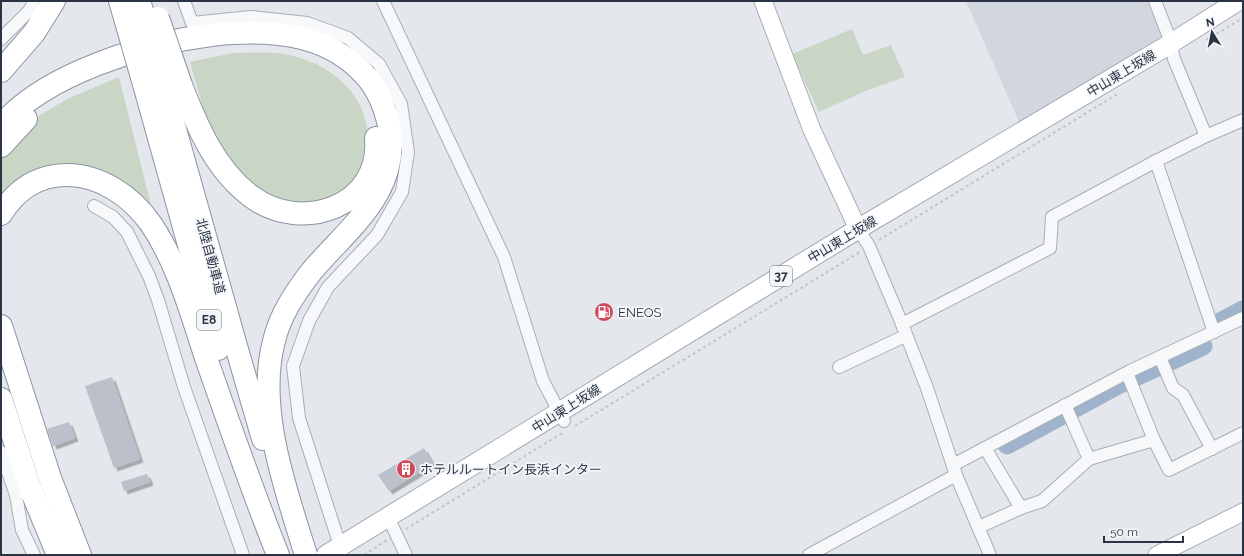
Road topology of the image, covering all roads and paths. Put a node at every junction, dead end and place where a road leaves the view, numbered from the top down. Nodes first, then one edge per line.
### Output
1 (34, 1) edge
2 (54, 1) edge
3 (120, 1) edge
4 (184, 1) edge
5 (383, 1) edge
6 (763, 1) edge
7 (1155, 1) edge
8 (1238, 1) edge
9 (1243, 11) edge
10 (144, 13) edge
11 (1243, 18) edge
12 (1, 40) edge
13 (1205, 40) dead end
14 (1172, 50) junction
15 (1, 71) edge
16 (164, 90) junction
17 (1120, 92) dead end
18 (1243, 120) edge
19 (1, 126) edge
20 (1206, 136) junction
21 (1, 146) edge
22 (1156, 161) junction
23 (94, 206) dead end
24 (1, 214) edge
25 (864, 238) junction
26 (1243, 318) edge
27 (904, 330) junction
28 (2, 331) edge
29 (1214, 332) junction
30 (1160, 357) junction
31 (839, 367) dead end
32 (1127, 372) junction
33 (1, 399) edge
34 (1065, 405) junction
35 (565, 423) junction
36 (1243, 433) edge
37 (1154, 440) junction
38 (985, 448) junction
39 (1212, 449) junction
40 (1, 452) edge
41 (1089, 459) junction
42 (954, 470) junction
43 (50, 478) junction
44 (1021, 508) junction
45 (1243, 512) edge
46 (392, 527) junction
47 (979, 527) junction
48 (289, 548) edge
49 (340, 553) edge
50 (815, 554) edge
51 (34, 555) edge
52 (58, 555) edge
53 (76, 555) edge
54 (80, 555) edge
55 (243, 555) edge
56 (364, 555) edge
57 (406, 555) edge
58 (990, 555) edge
59 (1157, 555) edge

1 - 12 street
2 - 15 highway
3 - 10 highway, 北陸自動車道 / E8
4 - 49 street
5 - 35 street
6 - 25 street
7 - 14 street
8 - 14 main road, 中山東上坂線 / 37
9 - 14 main road, 中山東上坂線 / 37
10 - 16 highway, 北陸自動車道 / E8, bridge
10 - 16 highway, bridge
11 - 13 path
14 - 20 street
14 - 25 main road, 中山東上坂線 / 37
16 - 21 highway
16 - 48 highway, 北陸自動車道 / E8
17 - 25 path
18 - 20 street
19 - 48 highway
20 - 22 street
22 - 27 street
22 - 29 street
23 - 55 street
24 - 48 highway
25 - 27 street
25 - 35 main road, 中山東上坂線 / 37
25 - 35 path
26 - 29 street
27 - 31 street
27 - 42 street
28 - 43 highway
29 - 30 street
30 - 32 street
30 - 39 street
32 - 34 street
32 - 37 street
33 - 52 highway
34 - 38 street
34 - 41 street
35 - 46 main road, 中山東上坂線 / 37
35 - 46 path
36 - 39 street
37 - 39 street
37 - 41 street
38 - 42 street
38 - 44 street
40 - 51 street
41 - 44 street
42 - 47 street
42 - 50 street
43 - 53 highway
43 - 54 highway
44 - 47 street
45 - 59 street
46 - 49 main road, 中山東上坂線 / 37
46 - 56 path
46 - 57 street
47 - 58 street

